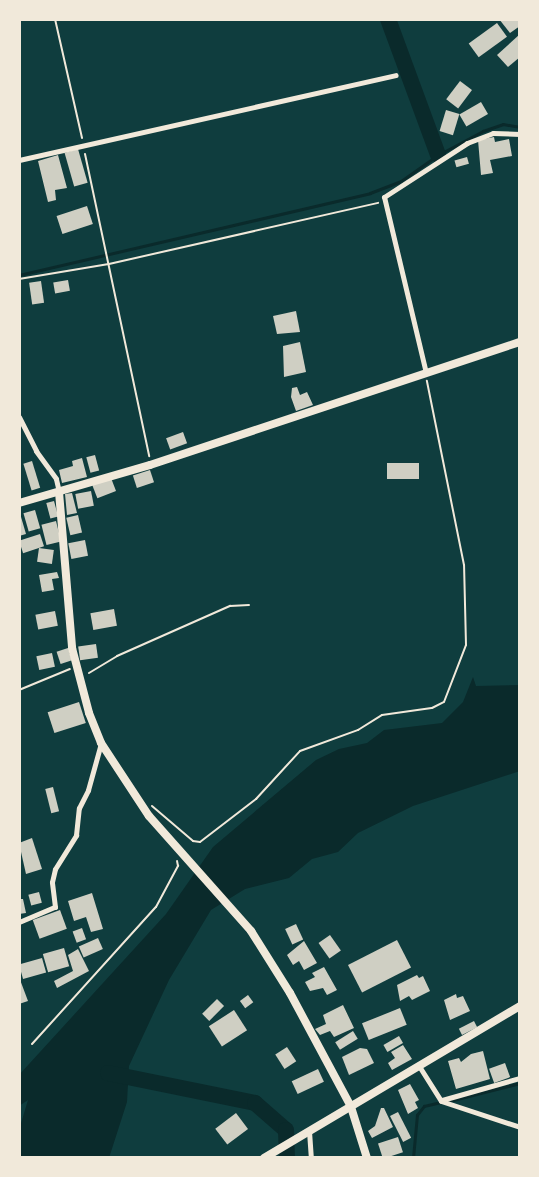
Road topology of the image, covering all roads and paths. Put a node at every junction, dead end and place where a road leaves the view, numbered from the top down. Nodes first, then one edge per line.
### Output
1 (396, 75) dead end
2 (520, 134) edge
3 (19, 160) edge
4 (383, 202) junction
5 (109, 264) junction
6 (19, 279) edge
7 (520, 342) edge
8 (426, 373) junction
9 (19, 417) edge
10 (150, 465) junction
11 (59, 492) junction
12 (19, 503) edge
13 (249, 605) dead end
14 (76, 668) junction
15 (79, 678) junction
16 (19, 690) edge
17 (101, 743) junction
18 (141, 803) junction
19 (177, 861) dead end
20 (19, 922) edge
21 (520, 1006) edge
22 (32, 1044) dead end
23 (419, 1066) junction
24 (520, 1078) edge
25 (441, 1101) junction
26 (351, 1107) junction
27 (520, 1127) edge
28 (310, 1130) junction
29 (276, 1148) junction
30 (264, 1158) edge
31 (280, 1158) edge
32 (311, 1158) edge
33 (367, 1158) edge

1 - 3 street
2 - 4 street
4 - 5 path
4 - 8 street
5 - 6 path
5 - 10 path
7 - 8 main road
8 - 10 main road
8 - 18 path
9 - 11 street
10 - 11 main road
11 - 12 main road
11 - 14 main road
13 - 15 path
14 - 15 main road
14 - 16 path
15 - 17 main road
17 - 18 main road
17 - 20 street
18 - 26 main road
19 - 22 path
21 - 23 main road
23 - 25 street
23 - 26 main road
24 - 25 street
25 - 27 street
26 - 28 main road
26 - 33 main road
28 - 29 main road
28 - 32 street
29 - 30 main road
29 - 31 street

